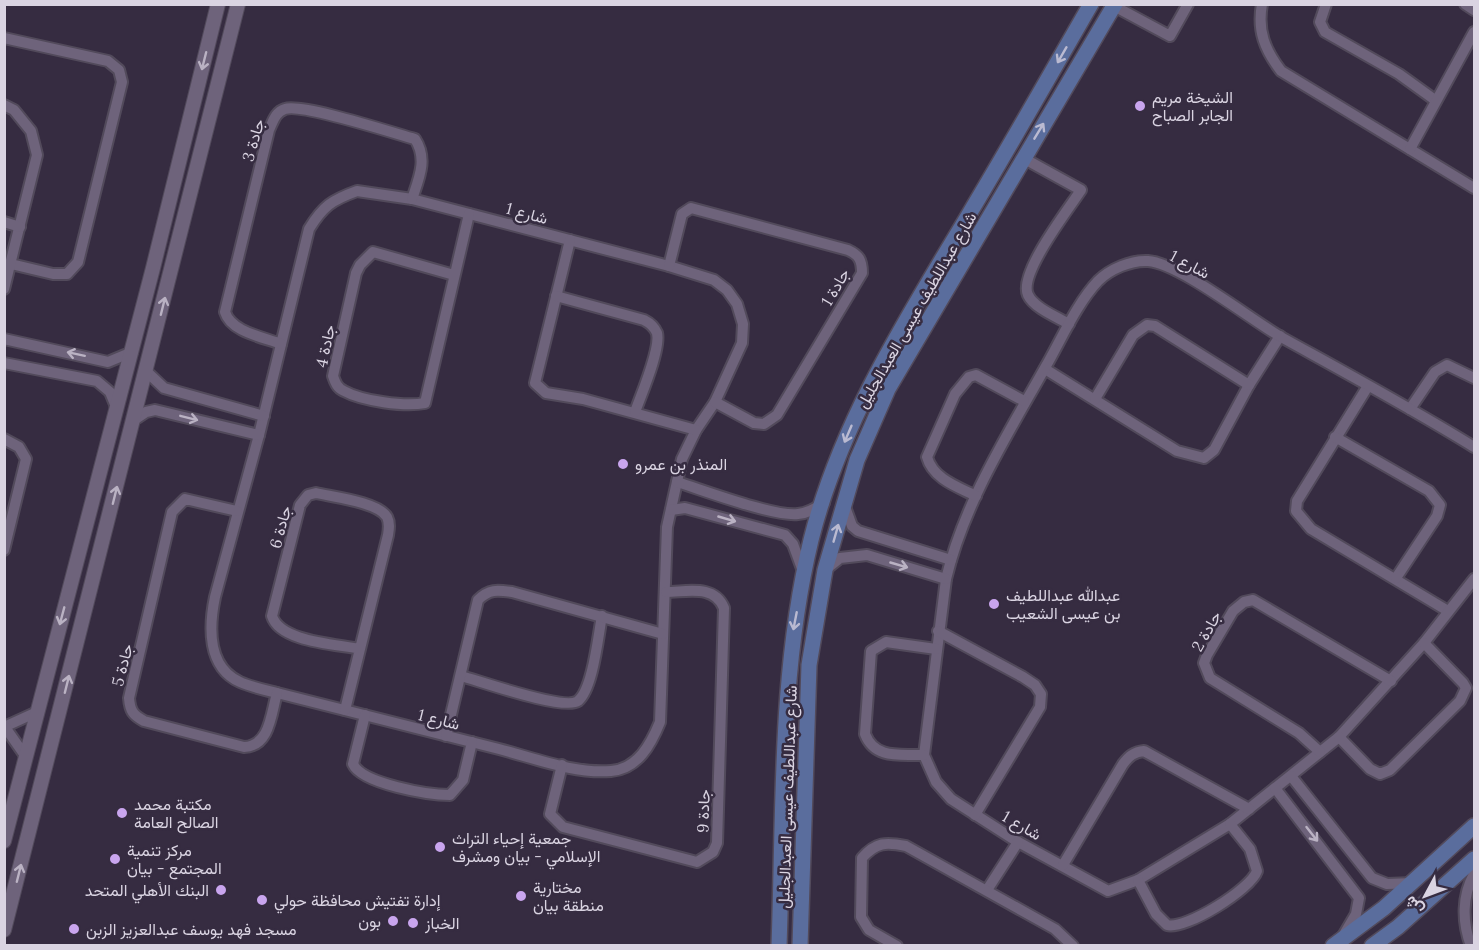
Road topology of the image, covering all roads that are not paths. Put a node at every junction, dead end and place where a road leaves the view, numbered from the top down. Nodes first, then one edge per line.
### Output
1 (218, 4) edge
2 (237, 4) edge
3 (1091, 4) edge
4 (1188, 4) edge
5 (1262, 4) edge
6 (1326, 4) edge
7 (1465, 4) edge
8 (1114, 5) edge
9 (1474, 10) edge
10 (1474, 32) edge
11 (4, 38) edge
12 (1435, 100) junction
13 (4, 105) edge
14 (1410, 150) junction
15 (1023, 158) junction
16 (176, 174) junction
17 (195, 177) junction
18 (989, 181) junction
19 (1474, 188) edge
20 (412, 199) junction
21 (170, 200) junction
22 (187, 208) junction
23 (470, 214) junction
24 (4, 222) edge
25 (20, 227) junction
26 (570, 240) junction
27 (11, 264) junction
28 (669, 266) junction
29 (454, 275) junction
30 (4, 289) edge
31 (923, 291) junction
32 (556, 296) junction
33 (943, 296) junction
34 (1069, 324) junction
35 (1280, 336) junction
36 (4, 339) edge
37 (281, 344) junction
38 (132, 352) junction
39 (4, 363) edge
40 (1044, 369) junction
41 (146, 371) junction
42 (1474, 378) edge
43 (1249, 385) junction
44 (1368, 386) junction
45 (888, 389) junction
46 (1095, 399) junction
47 (1024, 401) junction
48 (715, 402) junction
49 (117, 409) junction
50 (1410, 409) junction
51 (635, 412) junction
52 (264, 416) junction
53 (134, 420) junction
54 (696, 430) junction
55 (259, 435) junction
56 (1335, 437) junction
57 (4, 439) edge
58 (1474, 447) edge
59 (677, 482) junction
60 (976, 496) junction
61 (824, 503) junction
62 (844, 504) junction
63 (671, 510) junction
64 (237, 511) junction
65 (4, 550) edge
66 (79, 555) junction
67 (99, 558) junction
68 (951, 560) junction
69 (825, 570) junction
70 (804, 574) junction
71 (1396, 578) junction
72 (946, 579) junction
73 (1474, 579) edge
74 (71, 584) junction
75 (91, 589) junction
76 (666, 592) junction
77 (1448, 611) junction
78 (603, 616) junction
79 (938, 631) junction
80 (663, 634) junction
81 (1424, 643) junction
82 (360, 649) junction
83 (936, 649) junction
84 (461, 676) junction
85 (789, 677) junction
86 (1391, 681) junction
87 (277, 693) junction
88 (345, 710) junction
89 (37, 712) junction
90 (365, 715) junction
91 (5, 727) edge
92 (446, 736) junction
93 (1339, 737) junction
94 (472, 742) junction
95 (1320, 752) junction
96 (924, 755) junction
97 (26, 757) junction
98 (562, 765) junction
99 (1291, 776) junction
100 (1275, 788) junction
101 (804, 795) junction
102 (784, 806) junction
103 (1249, 809) junction
104 (975, 814) junction
105 (1230, 825) junction
106 (1474, 826) edge
107 (4, 841) edge
108 (1018, 842) junction
109 (1474, 859) edge
110 (1063, 865) junction
111 (1474, 874) edge
112 (1138, 880) junction
113 (1413, 883) junction
114 (987, 890) junction
115 (802, 899) junction
116 (4, 930) edge
117 (1337, 943) edge
118 (779, 945) edge
119 (800, 945) edge
120 (897, 945) edge
121 (1073, 945) edge
122 (1372, 945) edge
123 (1472, 945) edge

1 -> 16 street
2 - 17 street
3 -> 18 main road, شارع عبداللطيف عيسى العبدالجليل
4 - 8 street
5 - 14 street
6 - 12 street
7 - 9 street
15 -> 8 main road, شارع عبداللطيف عيسى العبدالجليل
10 - 12 street
11 - 27 street
12 - 14 street
13 - 25 street
14 - 19 street
15 - 33 main road, شارع عبداللطيف عيسى العبدالجليل
15 - 34 street
16 - 17 street
16 - 21 street
17 - 22 street
18 - 31 main road, شارع عبداللطيف عيسى العبدالجليل
18 - 33 main road
20 - 23 street, شارع 1
20 - 37 street, شارع 1
20 - 37 street, جادة 3
21 - 22 street
21 - 38 street
41 -> 22 street
23 - 26 street, شارع 1
23 - 29 street, جادة 4
24 - 25 street
25 - 27 street
26 - 28 street, شارع 1
26 - 32 street
27 - 30 street
28 - 48 street, شارع 1
28 - 48 street, جادة 1
29 - 29 street, جادة 4
31 - 45 main road
31 -> 61 main road, شارع عبداللطيف عيسى العبدالجليل
32 - 51 street
32 - 51 street
33 - 45 main road, شارع عبداللطيف عيسى العبدالجليل
34 - 35 street, شارع 1
34 - 40 street, شارع 1
35 - 43 street
35 - 44 street, شارع 1
38 -> 36 street
37 - 52 street, شارع 1
38 - 49 street
39 - 49 street
40 - 46 street
40 - 47 street, شارع 1
41 - 52 street
41 - 53 street
42 - 50 street
43 - 46 street
43 - 46 street
44 - 50 street, شارع 1
44 - 56 street
45 - 62 main road, شارع عبداللطيف عيسى العبدالجليل
47 - 60 street, شارع 1
47 - 60 street
48 - 54 street, شارع 1
49 - 66 street
50 - 58 street, شارع 1
51 - 54 street
52 - 55 street, شارع 1
53 -> 55 street
67 -> 53 street
54 - 59 street, شارع 1
55 - 64 street, شارع 1
56 - 71 street
56 - 71 street
57 - 65 street
59 - 61 street
59 - 63 street, شارع 1
60 - 68 street, شارع 1
61 - 70 main road, شارع عبداللطيف عيسى العبدالجليل
62 - 68 street
69 -> 62 main road, شارع عبداللطيف عيسى العبدالجليل
63 -> 70 street
63 - 76 street, شارع 1
64 - 87 street, شارع 1
64 - 87 street, جادة 5
66 - 67 street
66 - 74 street
67 - 75 street
68 - 72 street, شارع 1
69 -> 72 street
69 - 101 main road, شارع عبداللطيف عيسى العبدالجليل
70 -> 85 main road, شارع عبداللطيف عيسى العبدالجليل
71 - 77 street
72 - 79 street, شارع 1
73 - 77 street, شارع 1
74 - 75 street
74 -> 89 street
116 -> 75 street
76 - 80 street, شارع 1
76 - 98 street, جادة 9
77 - 81 street, شارع 1
78 - 80 street
78 - 84 street
78 - 84 street
79 - 83 street, شارع 1
79 - 104 street
80 - 98 street, شارع 1
81 - 86 street, شارع 1
81 - 93 street
82 - 82 street, جادة 6
82 - 88 street, جادة 6
83 - 96 street, شارع 1
83 - 96 street
84 - 92 street
85 - 101 main road
85 - 102 main road, شارع عبداللطيف عيسى العبدالجليل
86 - 93 street, شارع 1
86 - 95 street, جادة 2
87 - 88 street, شارع 1
88 - 90 street, شارع 1
89 - 91 street
89 - 97 street
90 - 92 street, شارع 1
90 - 94 street
91 - 97 street
92 - 94 street, شارع 1
93 - 95 street, شارع 1
94 - 98 street, شارع 1
95 - 99 street, شارع 1
96 - 104 street, شارع 1
97 - 107 street
99 - 100 street, شارع 1
99 - 113 street
100 - 103 street, شارع 1
100 -> 117 street
101 - 115 main road, شارع عبداللطيف عيسى العبدالجليل
102 - 115 main road
102 - 118 main road, شارع عبداللطيف عيسى العبدالجليل
103 - 105 street, شارع 1
103 - 110 street
104 - 108 street, شارع 1
105 - 112 street, شارع 1
105 - 112 street
106 - 113 main road
108 - 110 street, شارع 1
108 - 114 street
109 - 122 main road
110 - 112 street, شارع 1
111 - 123 street
113 - 117 main road
114 - 120 street
114 - 121 street
115 - 119 main road, شارع عبداللطيف عيسى العبدالجليل

